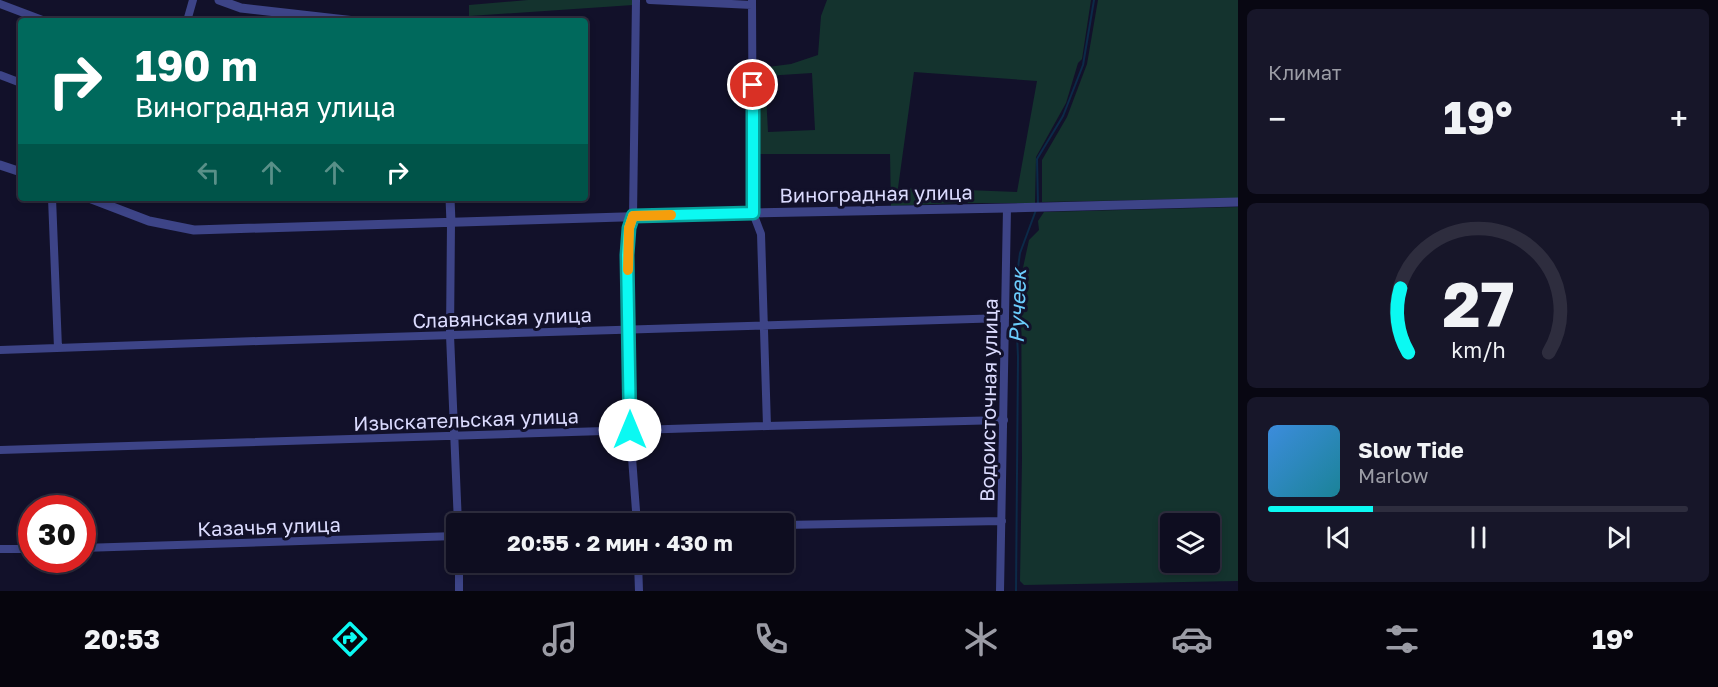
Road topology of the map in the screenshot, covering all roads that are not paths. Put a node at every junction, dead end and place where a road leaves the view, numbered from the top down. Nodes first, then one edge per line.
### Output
1 (193, 0) edge
2 (219, 0) edge
3 (636, 0) edge
4 (650, 0) edge
5 (752, 2) edge
6 (0, 4) edge
7 (37, 18) edge
8 (188, 18) edge
9 (329, 18) edge
10 (0, 75) edge
11 (18, 82) edge
12 (0, 165) edge
13 (18, 171) edge
14 (52, 201) edge
15 (97, 201) edge
16 (450, 201) edge
17 (1238, 201) edge
18 (1007, 208) junction
19 (753, 213) junction
20 (633, 216) junction
21 (451, 223) junction
22 (1005, 318) junction
23 (762, 326) junction
24 (630, 330) junction
25 (450, 335) junction
26 (58, 348) junction
27 (0, 350) edge
28 (1004, 420) junction
29 (766, 426) junction
30 (630, 430) junction
31 (455, 436) junction
32 (0, 450) edge
33 (458, 513) edge
34 (636, 513) edge
35 (1002, 520) junction
36 (794, 525) edge
37 (446, 536) edge
38 (96, 548) edge
39 (0, 549) edge
40 (18, 549) edge
41 (459, 573) edge
42 (638, 573) edge
43 (459, 591) edge
44 (639, 591) edge
45 (1000, 591) edge

1 - 8 street
2 - 9 street
3 - 20 street
4 - 5 street
5 - 19 street
6 - 7 street
10 - 11 street
12 - 13 street
14 - 26 street
15 - 21 street, Виноградная улица
16 - 21 street
17 - 18 street, Виноградная улица
18 - 19 street, Виноградная улица
18 - 22 street, Водоисточная улица
19 - 20 street, Виноградная улица
19 - 23 street
20 - 21 street, Виноградная улица
20 - 24 street
21 - 25 street
22 - 23 street, Славянская улица
22 - 28 street, Водоисточная улица
23 - 24 street, Славянская улица
23 - 29 street
24 - 25 street, Славянская улица
24 - 30 street
25 - 26 street, Славянская улица
25 - 31 street
26 - 27 street, Славянская улица
28 - 29 street, Изыскательская улица
28 - 35 street, Водоисточная улица
29 - 30 street, Изыскательская улица
30 - 31 street, Изыскательская улица
30 - 34 street
31 - 32 street, Изыскательская улица
31 - 33 street
35 - 36 street
35 - 45 street, Водоисточная улица
37 - 38 street, Казачья улица
39 - 40 street
41 - 43 street
42 - 44 street

